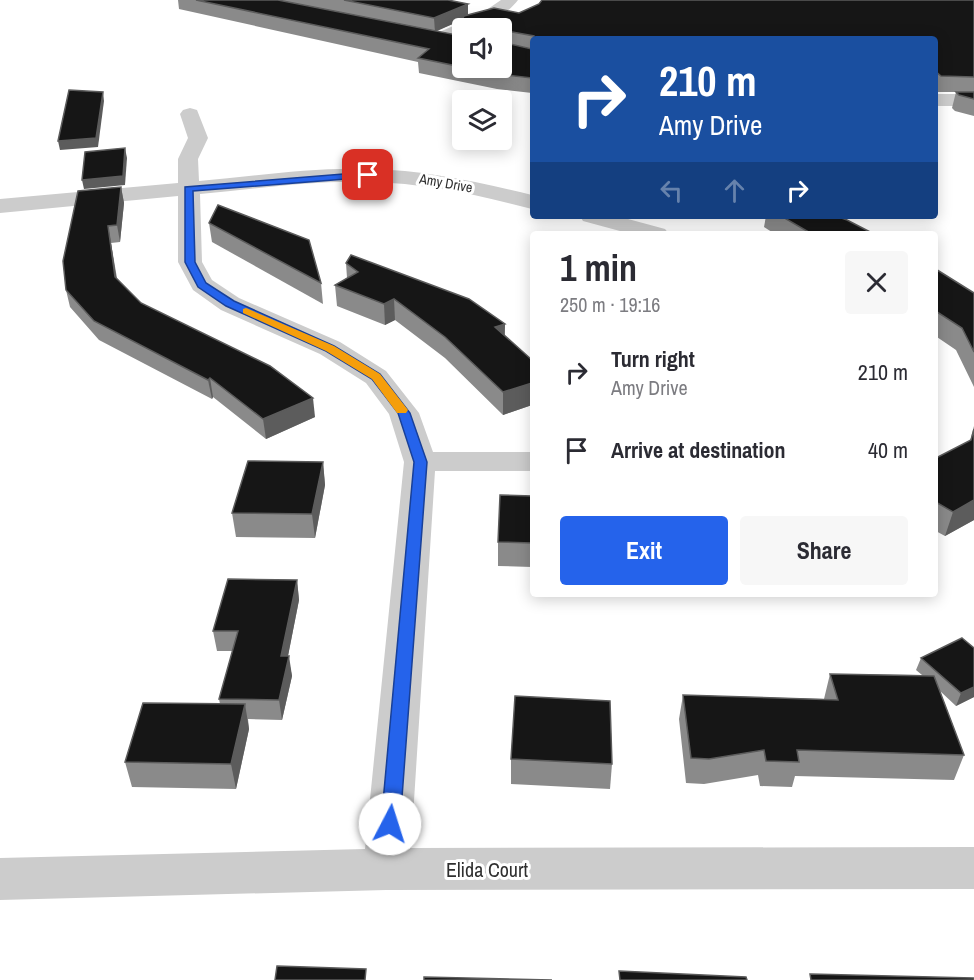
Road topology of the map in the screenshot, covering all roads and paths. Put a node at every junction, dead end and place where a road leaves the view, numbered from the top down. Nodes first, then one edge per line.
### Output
1 (511, 0) edge
2 (484, 18) edge
3 (452, 29) edge
4 (452, 42) edge
5 (938, 100) edge
6 (974, 100) edge
7 (190, 114) dead end
8 (188, 189) junction
9 (530, 202) edge
10 (0, 206) edge
11 (602, 219) edge
12 (646, 231) edge
13 (530, 461) edge
14 (420, 462) junction
15 (974, 868) edge
16 (386, 869) junction
17 (0, 879) edge

1 - 2 street
3 - 4 street
5 - 6 street
7 - 8 street
8 - 9 street, Amy Drive
8 - 10 street, Amy Drive
8 - 14 street
11 - 12 street
13 - 14 street
14 - 16 street
15 - 16 street, Elida Court
16 - 17 street, Elida Court

